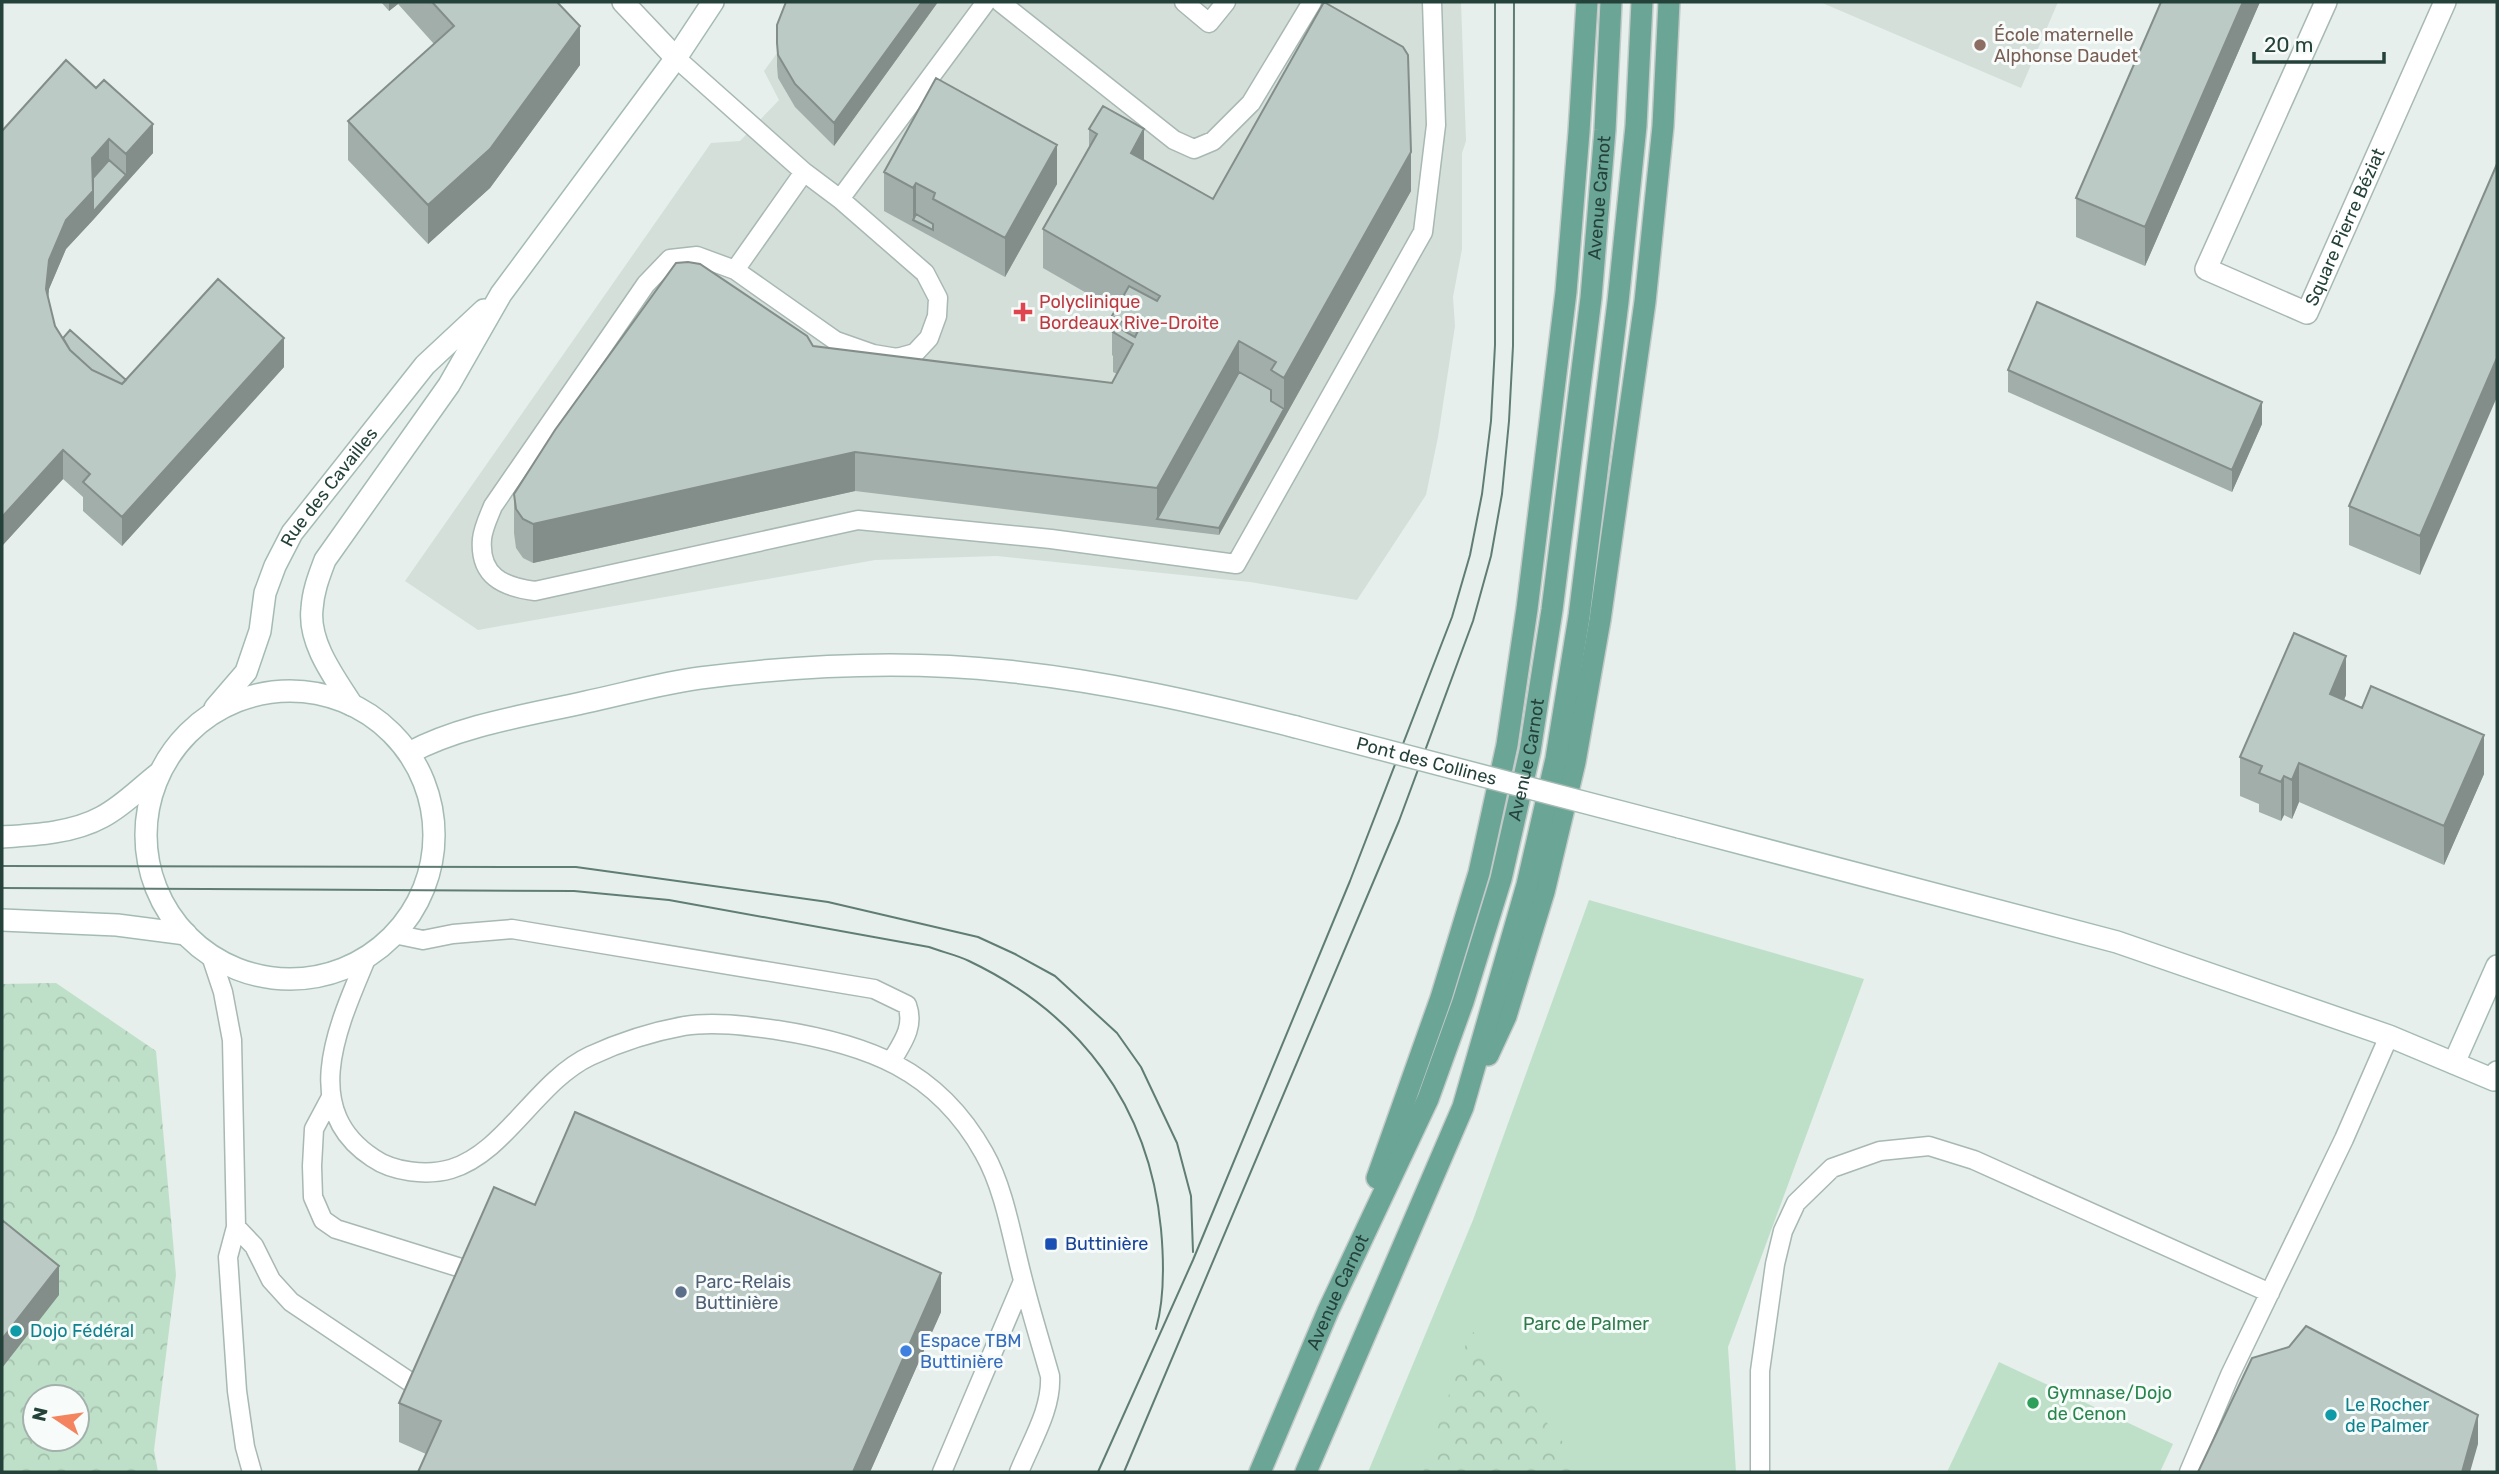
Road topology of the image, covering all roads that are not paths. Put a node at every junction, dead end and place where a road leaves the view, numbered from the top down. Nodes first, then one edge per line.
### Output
1 (623, 2) edge
2 (713, 2) edge
3 (986, 2) edge
4 (1000, 2) edge
5 (1184, 2) edge
6 (1226, 2) edge
7 (1312, 2) edge
8 (1432, 2) edge
9 (1587, 2) edge
10 (1611, 2) edge
11 (1642, 2) edge
12 (1668, 2) edge
13 (2326, 2) edge
14 (2445, 2) edge
15 (676, 58) junction
16 (804, 172) junction
17 (840, 199) junction
18 (735, 270) junction
19 (501, 295) junction
20 (352, 705) junction
21 (212, 711) junction
22 (409, 753) junction
23 (158, 774) junction
24 (2, 837) edge
25 (2, 920) edge
26 (186, 934) junction
27 (394, 934) junction
28 (211, 956) junction
29 (366, 959) junction
30 (2497, 966) edge
31 (2389, 1036) junction
32 (891, 1062) junction
33 (2454, 1063) junction
34 (2496, 1078) edge
35 (330, 1099) junction
36 (1463, 1107) junction
37 (236, 1227) junction
38 (474, 1272) edge
39 (1023, 1281) junction
40 (2270, 1293) junction
41 (1328, 1311) junction
42 (422, 1390) edge
43 (252, 1472) edge
44 (942, 1472) edge
45 (1019, 1472) edge
46 (1260, 1472) edge
47 (1307, 1472) edge
48 (1760, 1472) edge
49 (2189, 1472) edge

1 - 15 street
2 - 15 street, Rue des Cavailles
3 - 17 lane
4 - 7 lane
5 - 6 lane
8 - 18 lane
9 - 41 main road
10 - 41 main road, Avenue Carnot
11 - 36 main road, Avenue Carnot
12 - 36 main road
13 - 14 street, Square Pierre Béziat
15 - 16 lane
15 - 19 street, Rue des Cavailles
16 - 17 lane
16 - 18 lane
17 - 18 lane
19 - 20 street, Rue des Cavailles
19 - 21 street, Rue des Cavailles
20 - 21 street
20 - 22 street
21 - 23 street
22 - 27 street
22 - 31 street, Pont des Collines, bridge
23 - 24 street
23 - 26 street
25 - 26 street
26 - 28 street
27 - 29 street
27 - 32 lane
28 - 29 street
28 - 37 lane
29 - 35 lane
30 - 33 street
31 - 33 street, Pont des Collines
31 - 40 lane
32 - 35 lane
32 - 39 lane
33 - 34 street, Pont des Collines
35 - 38 lane
36 - 47 main road, Avenue Carnot
37 - 42 lane
37 - 43 lane
39 - 44 lane
39 - 45 lane
40 - 48 lane
40 - 49 lane
41 - 46 main road, Avenue Carnot

